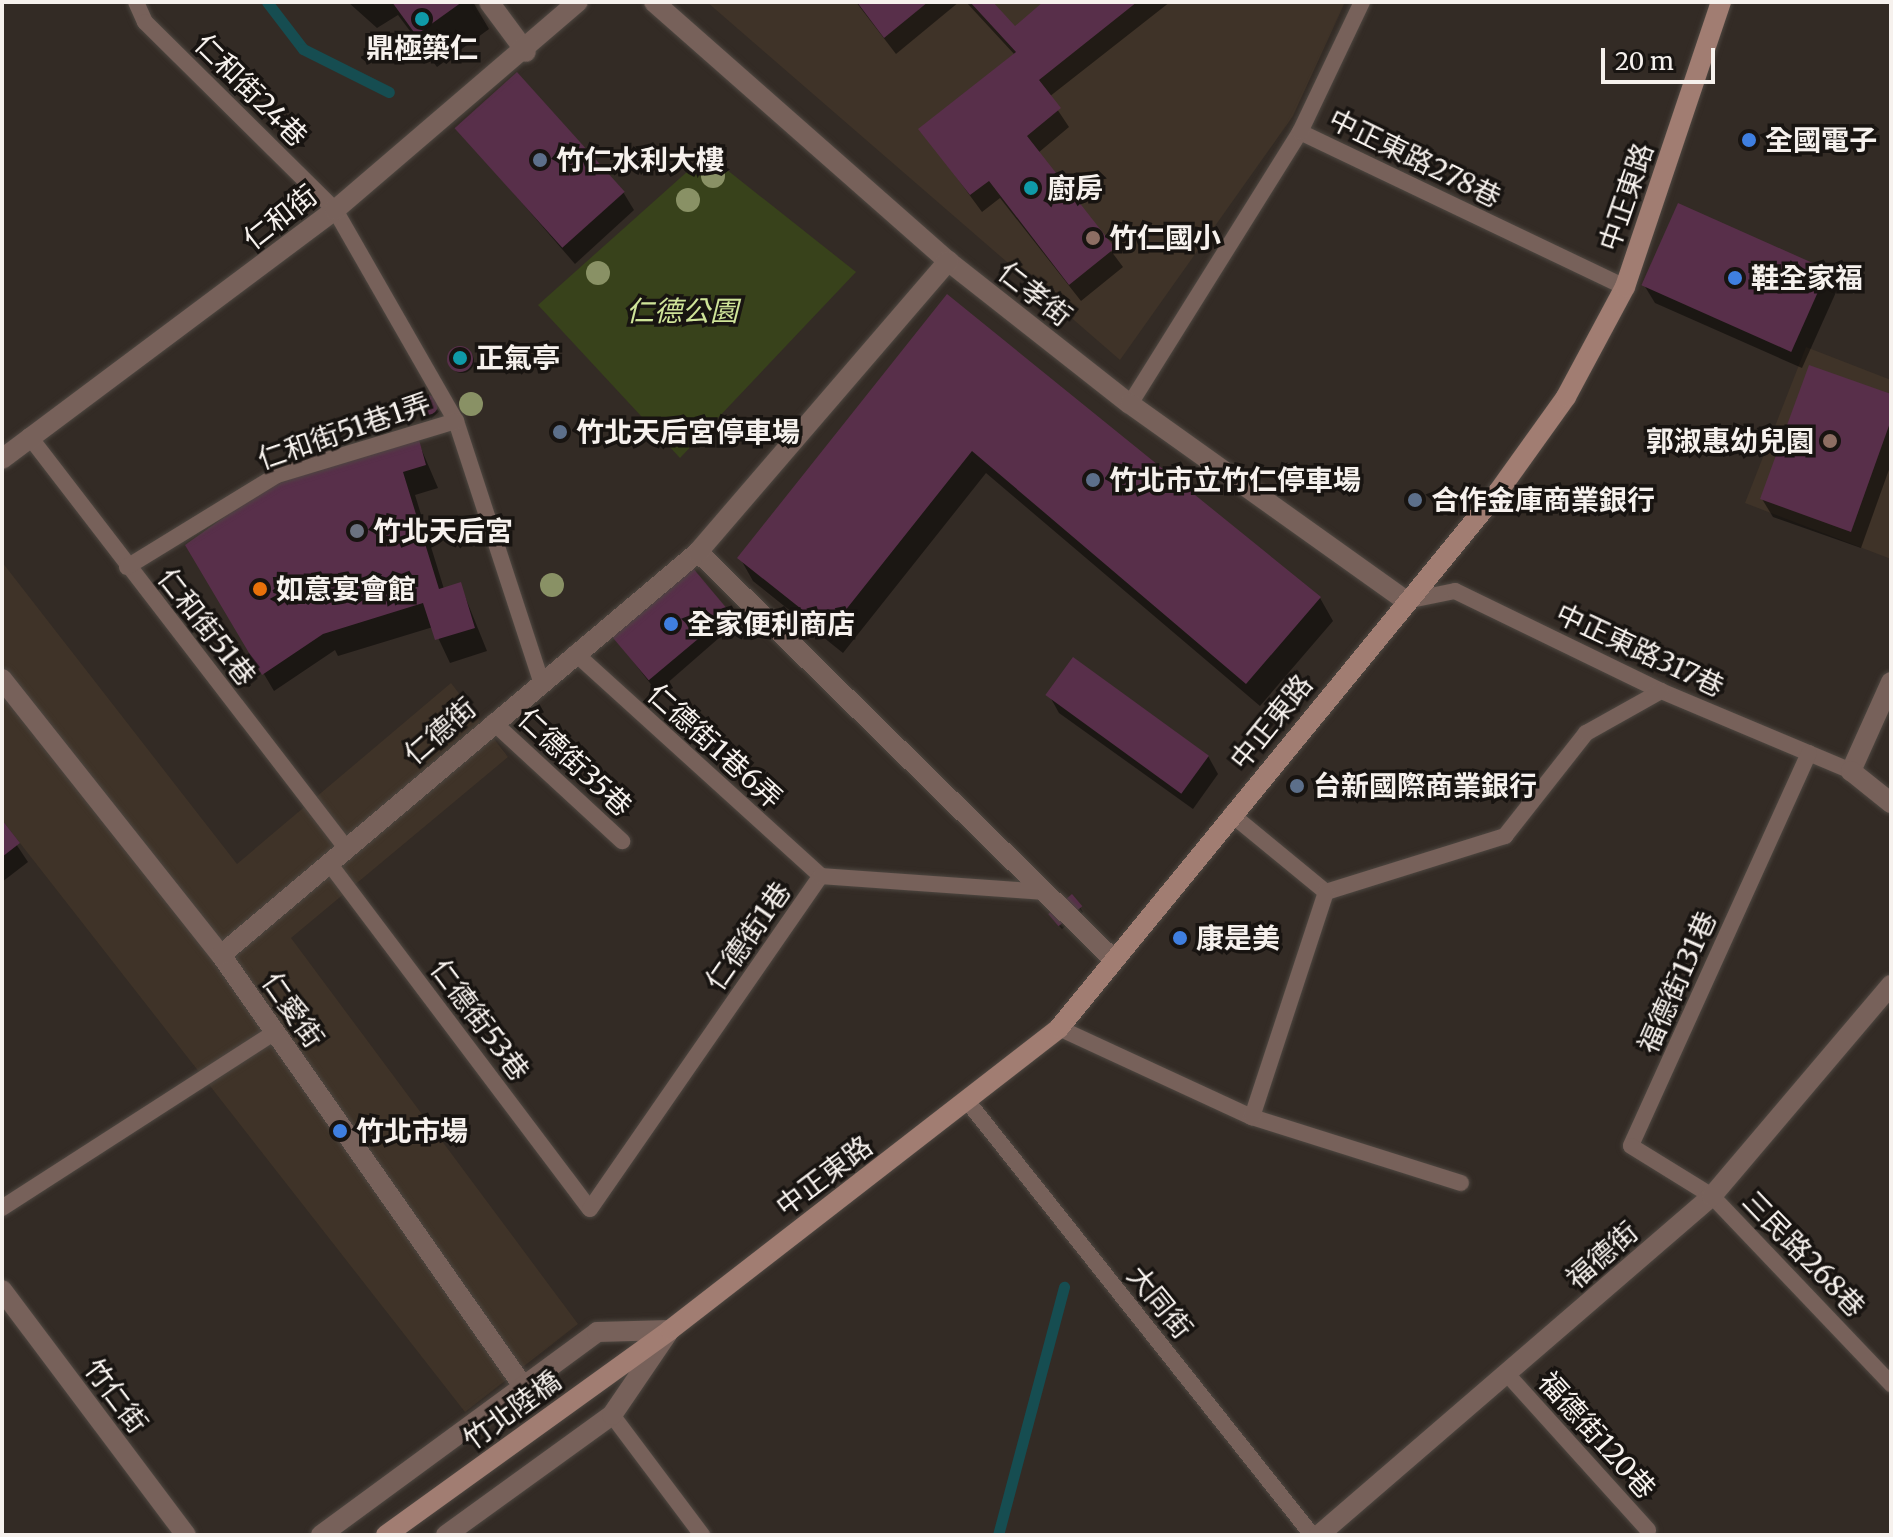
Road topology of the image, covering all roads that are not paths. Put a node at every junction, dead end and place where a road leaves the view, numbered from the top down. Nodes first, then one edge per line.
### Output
1 (136, 2) edge
2 (489, 2) edge
3 (578, 2) edge
4 (654, 2) edge
5 (1362, 2) edge
6 (1721, 2) edge
7 (526, 52) junction
8 (1300, 132) junction
9 (335, 210) junction
10 (948, 261) junction
11 (1625, 287) junction
12 (1130, 404) junction
13 (456, 421) junction
14 (29, 436) junction
15 (2, 459) edge
16 (698, 552) junction
17 (127, 567) junction
18 (1406, 601) junction
19 (575, 653) junction
20 (2, 679) edge
21 (541, 681) junction
22 (1891, 682) edge
23 (1661, 691) junction
24 (493, 722) junction
25 (1809, 753) junction
26 (1851, 771) junction
27 (1891, 803) edge
28 (1231, 814) junction
29 (622, 841) dead end
30 (346, 848) junction
31 (329, 863) junction
32 (821, 876) junction
33 (1044, 892) junction
34 (1326, 892) junction
35 (221, 955) junction
36 (1113, 959) junction
37 (1891, 985) edge
38 (1059, 1028) junction
39 (275, 1032) junction
40 (968, 1102) junction
41 (1252, 1117) junction
42 (1461, 1183) dead end
43 (1712, 1196) junction
44 (2, 1208) edge
45 (590, 1209) joint
46 (2, 1290) edge
47 (670, 1330) junction
48 (1508, 1375) junction
49 (1891, 1384) edge
50 (523, 1386) junction
51 (612, 1415) junction
52 (1648, 1530) dead end
53 (186, 1535) edge
54 (321, 1535) edge
55 (386, 1535) edge
56 (446, 1535) edge
57 (702, 1535) edge
58 (1312, 1535) edge
59 (1319, 1535) edge

1 - 9 lane, 仁和街24巷
2 - 7 street
3 - 7 street, 仁和街
4 - 10 street, 仁孝街
5 - 8 lane
6 - 11 main road, 中正東路
7 - 9 street, 仁和街
8 - 11 lane, 中正東路278巷
8 - 12 lane, 中正東路278巷
9 - 13 lane, 仁和街24巷
9 - 14 street, 仁和街
10 - 12 street, 仁孝街
10 - 16 street, 仁德街
11 - 18 main road, 中正東路
12 - 18 street, 仁孝街
13 - 17 lane, 仁和街51巷1弄
13 - 21 lane, 仁和街24巷
14 - 15 street, 仁和街
14 - 17 lane, 仁和街51巷
16 - 19 street, 仁德街
16 - 33 street
17 - 30 lane, 仁和街51巷
18 - 23 lane, 中正東路317巷
18 - 28 main road, 中正東路
19 - 21 street, 仁德街
19 - 32 lane, 仁德街1巷6弄
20 - 35 street, 仁愛街
21 - 24 street, 仁德街
22 - 26 street
23 - 25 lane, 中正東路317巷
23 - 34 lane
24 - 29 lane, 仁德街35巷
24 - 30 street, 仁德街
25 - 26 lane, 中正東路317巷
25 - 43 lane, 福德街131巷
26 - 27 street
28 - 34 lane
28 - 36 main road, 中正東路
30 - 31 street, 仁德街
31 - 35 street, 仁德街
31 - 45 lane, 仁德街53巷
32 - 33 lane, 仁德街1巷
32 - 45 lane, 仁德街1巷
33 - 36 street
34 - 41 lane
35 - 39 street, 仁愛街
36 - 38 main road, 中正東路
37 - 43 street, 福德街
38 - 40 main road, 中正東路
38 - 41 lane
39 - 44 lane
39 - 50 street, 仁愛街
40 - 47 main road, 中正東路
40 - 58 lane, 大同街
41 - 42 lane
43 - 48 street, 福德街
43 - 49 lane, 三民路268巷
46 - 53 street, 竹仁街
47 - 50 street
47 - 51 street, 中正東路
47 - 55 main road, 竹北陸橋
48 - 52 lane, 福德街120巷
48 - 59 street, 福德街
50 - 54 street
51 - 56 street, 中正東路
51 - 57 lane

